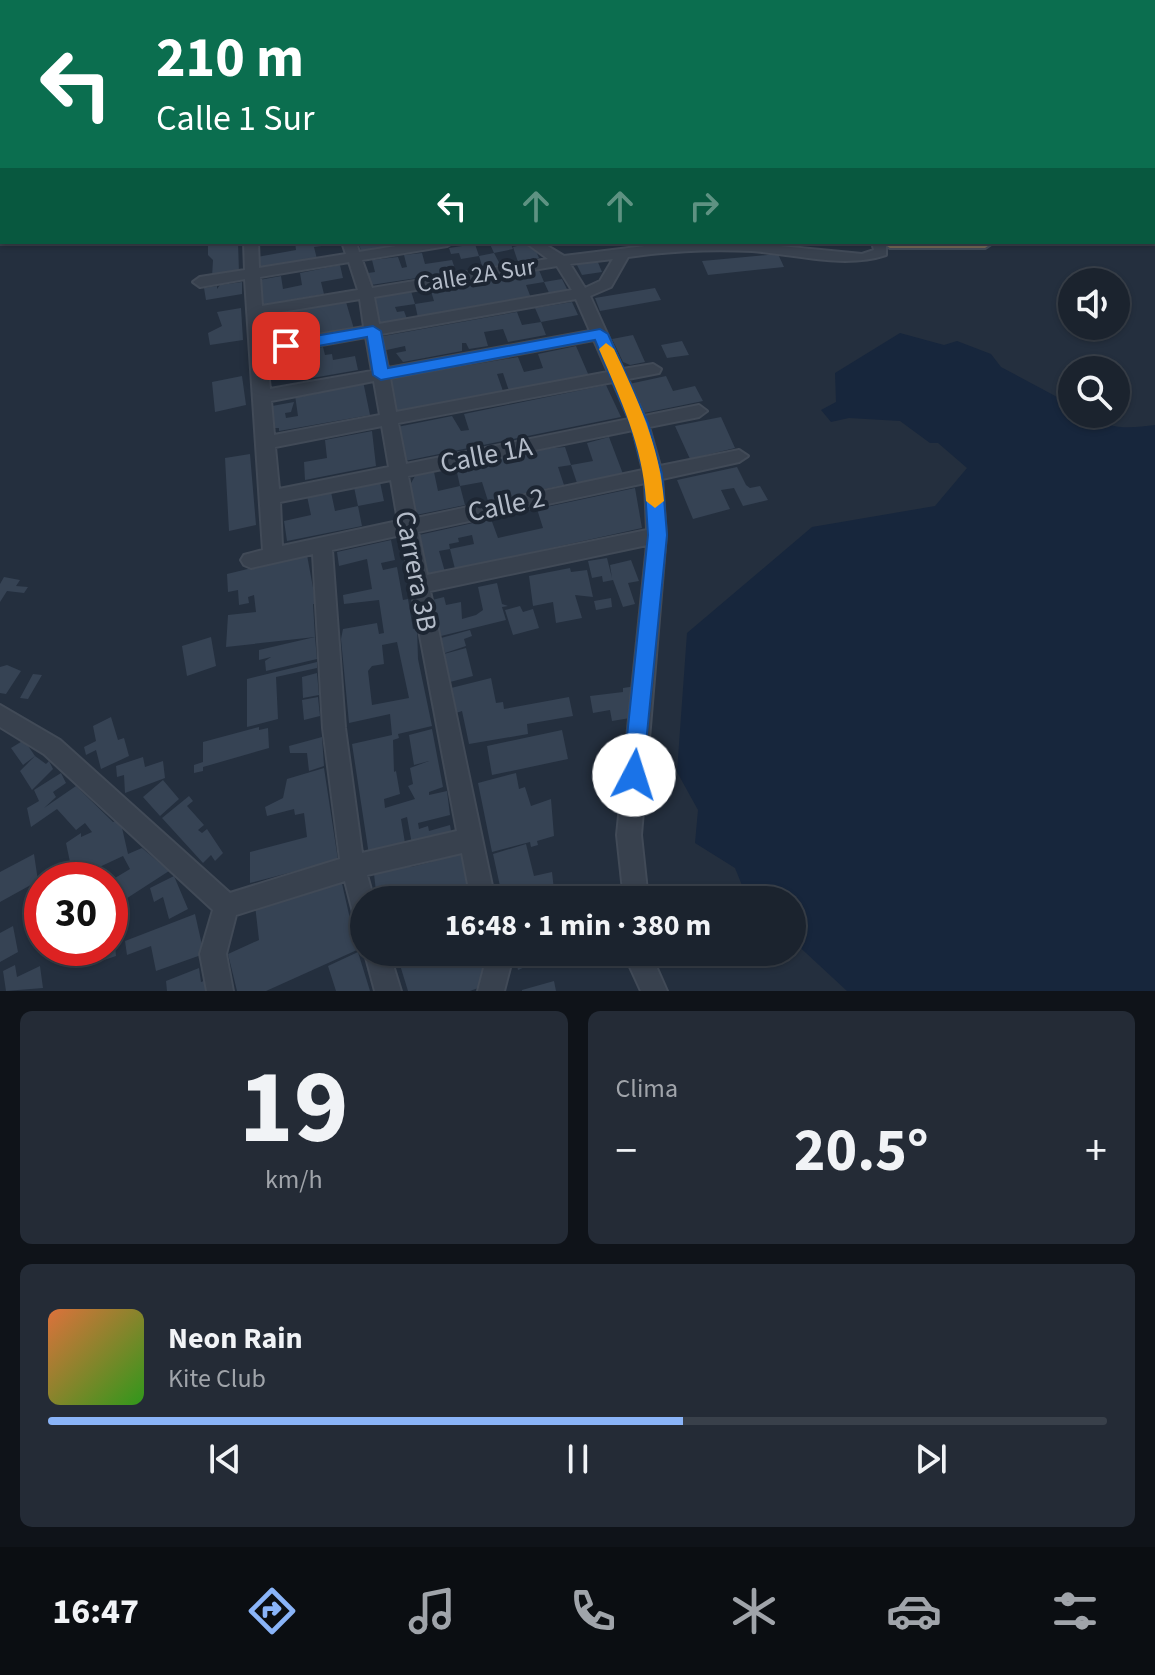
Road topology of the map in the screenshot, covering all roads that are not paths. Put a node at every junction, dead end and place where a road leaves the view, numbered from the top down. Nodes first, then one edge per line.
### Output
1 (251, 244) edge
2 (423, 244) edge
3 (535, 244) edge
4 (703, 244) edge
5 (879, 244) edge
6 (352, 250) edge
7 (623, 253) junction
8 (561, 261) junction
9 (252, 274) junction
10 (200, 282) dead end
11 (366, 293) junction
12 (581, 293) junction
13 (253, 312) junction
14 (373, 331) junction
15 (600, 334) junction
16 (257, 351) junction
17 (653, 369) dead end
18 (381, 375) junction
19 (618, 376) junction
20 (265, 396) junction
21 (699, 411) dead end
22 (389, 420) junction
23 (639, 423) junction
24 (268, 442) junction
25 (739, 456) dead end
26 (399, 472) junction
27 (653, 474) junction
28 (272, 497) junction
29 (408, 525) junction
30 (657, 535) junction
31 (322, 543) junction
32 (273, 553) junction
33 (251, 560) dead end
34 (419, 585) junction
35 (0, 715) edge
36 (469, 840) junction
37 (352, 867) junction
38 (357, 886) edge
39 (480, 886) edge
40 (634, 886) edge
41 (226, 906) junction
42 (380, 966) edge
43 (497, 966) edge
44 (643, 966) edge
45 (220, 991) edge
46 (388, 991) edge
47 (491, 991) edge
48 (654, 991) edge

1 - 9 street
2 - 6 street
3 - 8 street
4 - 5 street, Calle 2A Sur
4 - 7 street, Calle 2A Sur
6 - 9 street
6 - 11 street, Carrera 3B
7 - 8 street, Calle 2A Sur
7 - 12 street
8 - 11 street, Calle 2A Sur
8 - 12 street
9 - 10 street
9 - 13 street
11 - 13 street, Calle 2A Sur
11 - 14 street, Carrera 3B
12 - 14 street
12 - 15 street
13 - 16 street
14 - 16 street
14 - 18 street, Carrera 3B
15 - 18 street
15 - 19 street
16 - 20 street
17 - 19 street
18 - 20 street
18 - 22 street, Carrera 3B
19 - 22 street
19 - 23 street
20 - 24 street
21 - 23 street, Calle 1A
22 - 24 street
22 - 26 street, Carrera 3B
23 - 26 street, Calle 1A
23 - 27 street
24 - 28 street
25 - 27 street, Calle 2
26 - 28 street, Calle 1A
26 - 29 street, Carrera 3B
27 - 29 street, Calle 2
27 - 30 street
28 - 32 street
29 - 31 street, Calle 2
29 - 34 street, Carrera 3B
30 - 34 street
30 - 40 street
31 - 32 street, Calle 2
31 - 37 street
32 - 33 street
34 - 36 street, Carrera 3B
35 - 41 street
36 - 37 street
36 - 39 street, Carrera 3B
37 - 38 street
37 - 41 street
41 - 45 street
42 - 46 street
43 - 47 street
44 - 48 street

